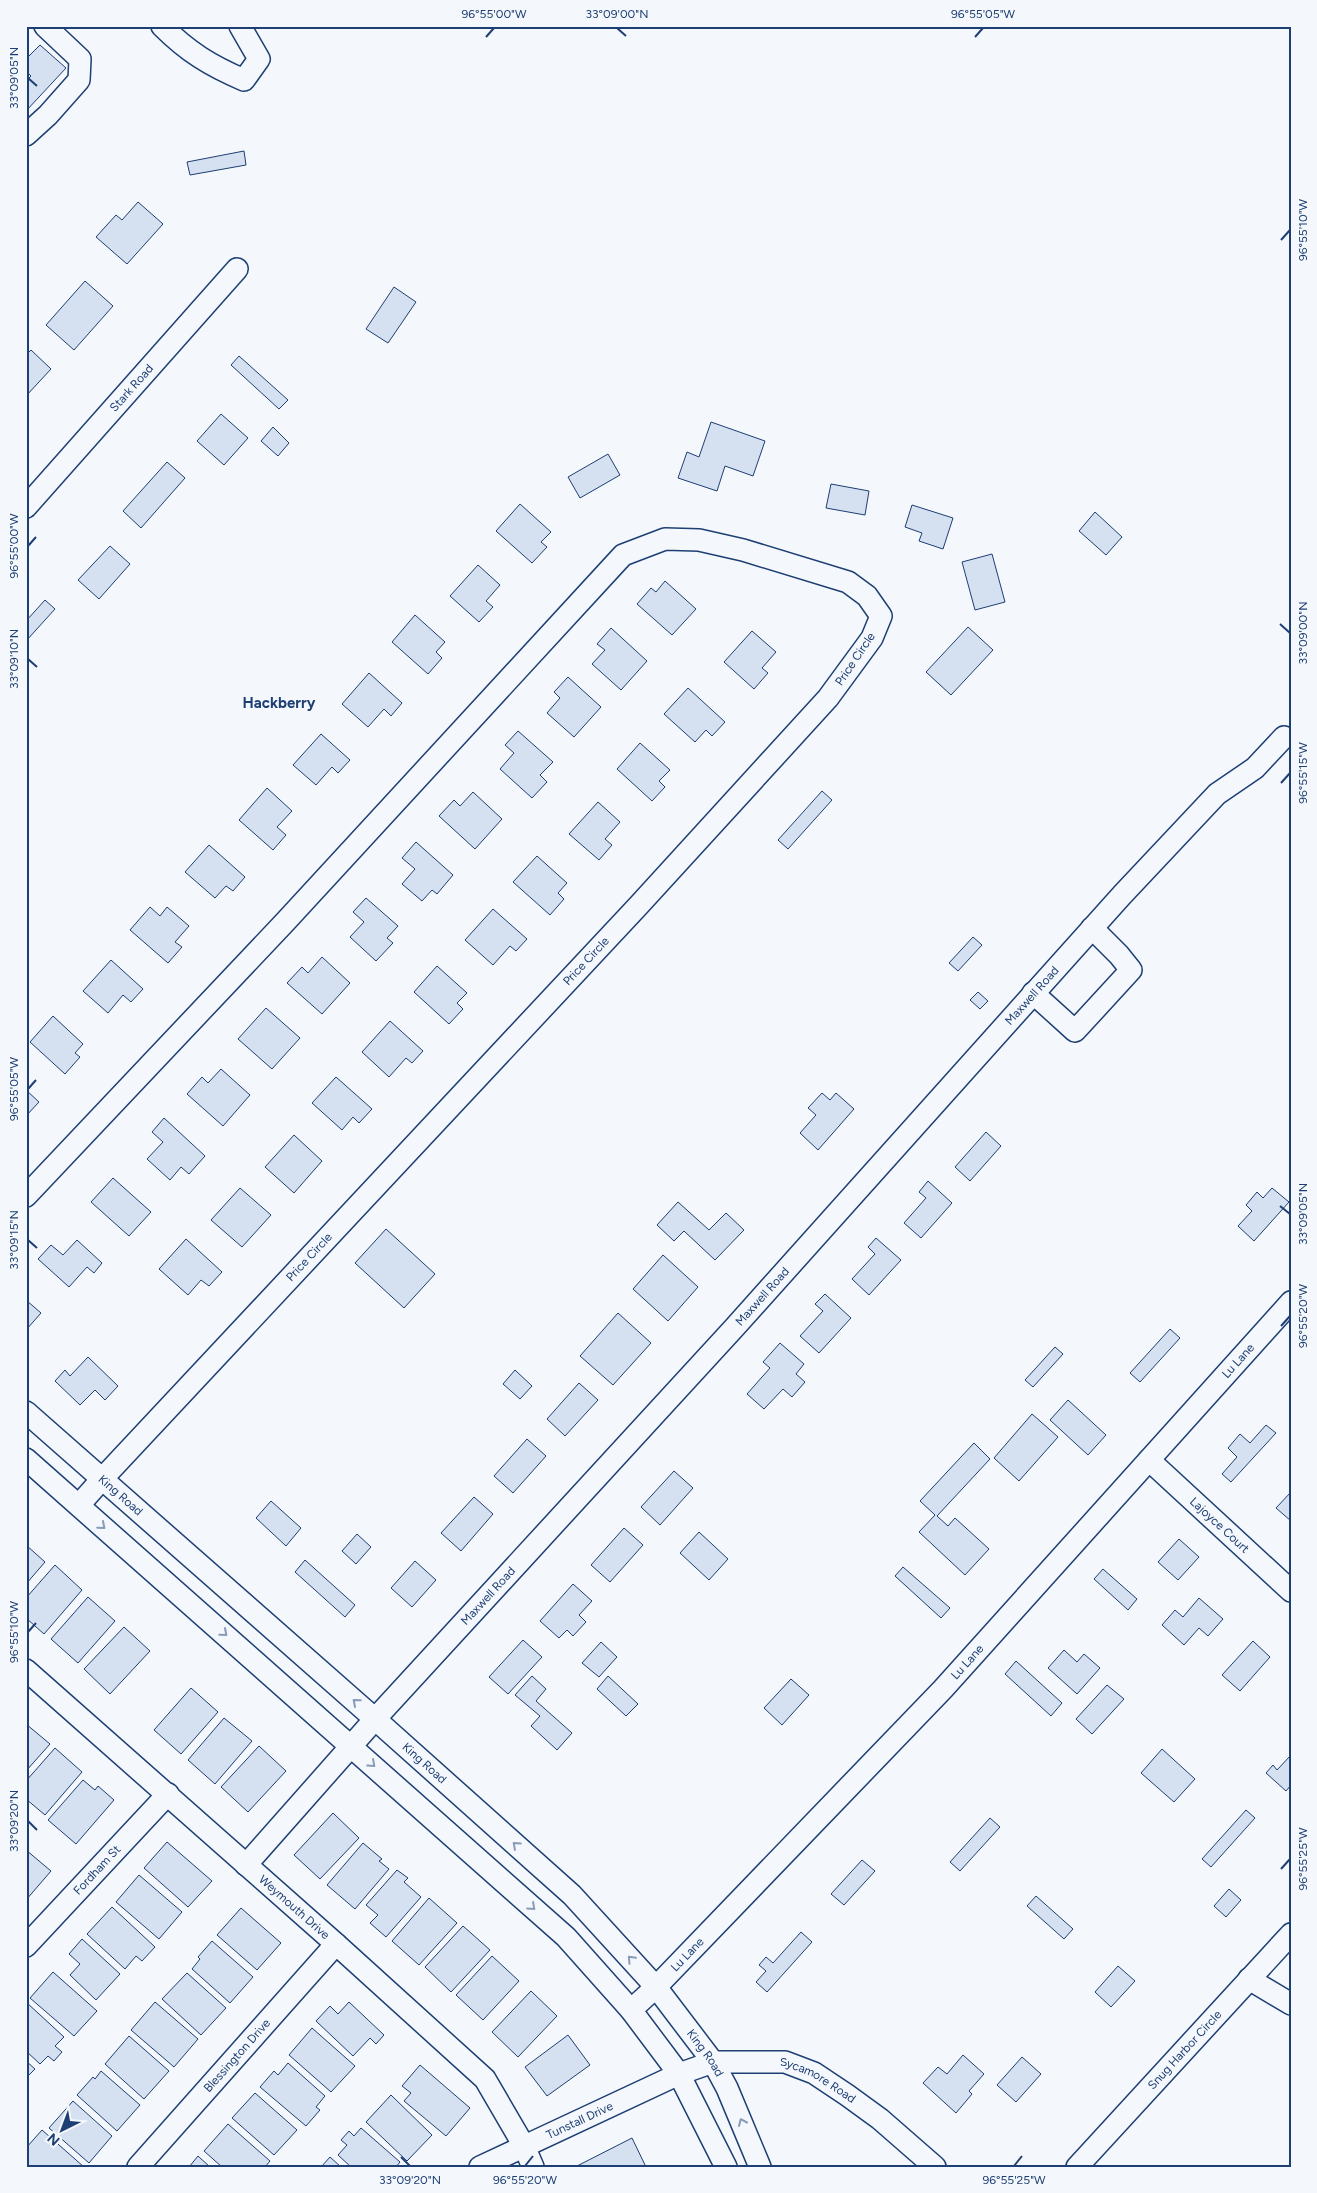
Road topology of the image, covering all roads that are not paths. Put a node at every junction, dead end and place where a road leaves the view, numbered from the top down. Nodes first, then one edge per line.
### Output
1 (45, 26) edge
2 (162, 26) edge
3 (240, 26) edge
4 (26, 135) edge
5 (237, 269) dead end
6 (26, 507) edge
7 (1284, 738) dead end
8 (1092, 928) junction
9 (1033, 993) junction
10 (26, 1196) edge
11 (1291, 1302) edge
12 (26, 1412) edge
13 (26, 1459) edge
14 (1149, 1460) junction
15 (102, 1479) junction
16 (79, 1505) junction
17 (1291, 1591) edge
18 (26, 1670) edge
19 (376, 1719) junction
20 (352, 1746) junction
21 (168, 1794) junction
22 (246, 1865) junction
23 (1291, 1934) edge
24 (336, 1944) junction
25 (26, 1946) edge
26 (1249, 1979) junction
27 (656, 1987) junction
28 (1291, 2004) edge
29 (631, 2010) junction
30 (713, 2062) junction
31 (678, 2074) junction
32 (524, 2146) junction
33 (138, 2167) edge
34 (480, 2167) edge
35 (533, 2167) edge
36 (726, 2167) edge
37 (760, 2167) edge
38 (934, 2167) edge
39 (1077, 2167) edge

1 - 4 street
2 - 3 street
5 - 6 street, Stark Road
7 - 8 street, Maxwell Road
8 - 9 street, Maxwell Road
8 - 9 street
9 - 19 street, Maxwell Road
10 - 15 street, Price Circle
11 - 14 street, Lu Lane
12 - 15 street, King Road
13 - 16 street
14 - 17 street, Lajoyce Court
14 - 27 street, Lu Lane
15 - 16 street, Price Circle
19 -> 15 street, King Road
16 -> 20 street
18 - 21 street, Weymouth Drive
19 - 20 street, Maxwell Road
27 -> 19 street, King Road
20 - 22 street, Maxwell Road
20 -> 29 street
21 - 22 street, Weymouth Drive
21 - 25 street, Fordham St
22 - 24 street, Weymouth Drive
23 - 26 street, Snug Harbor Circle
24 - 32 street, Weymouth Drive
24 - 33 street, Blessington Drive
26 - 28 street
26 - 39 street, Snug Harbor Circle
27 - 29 street, Lu Lane
27 - 30 street, King Road
29 - 31 street
30 - 31 street, Sycamore Road
37 -> 30 street, King Road
30 - 38 street, Sycamore Road
31 - 32 street, Tunstall Drive
31 - 36 street
32 - 34 street, Tunstall Drive
32 - 35 street, Weymouth Drive

